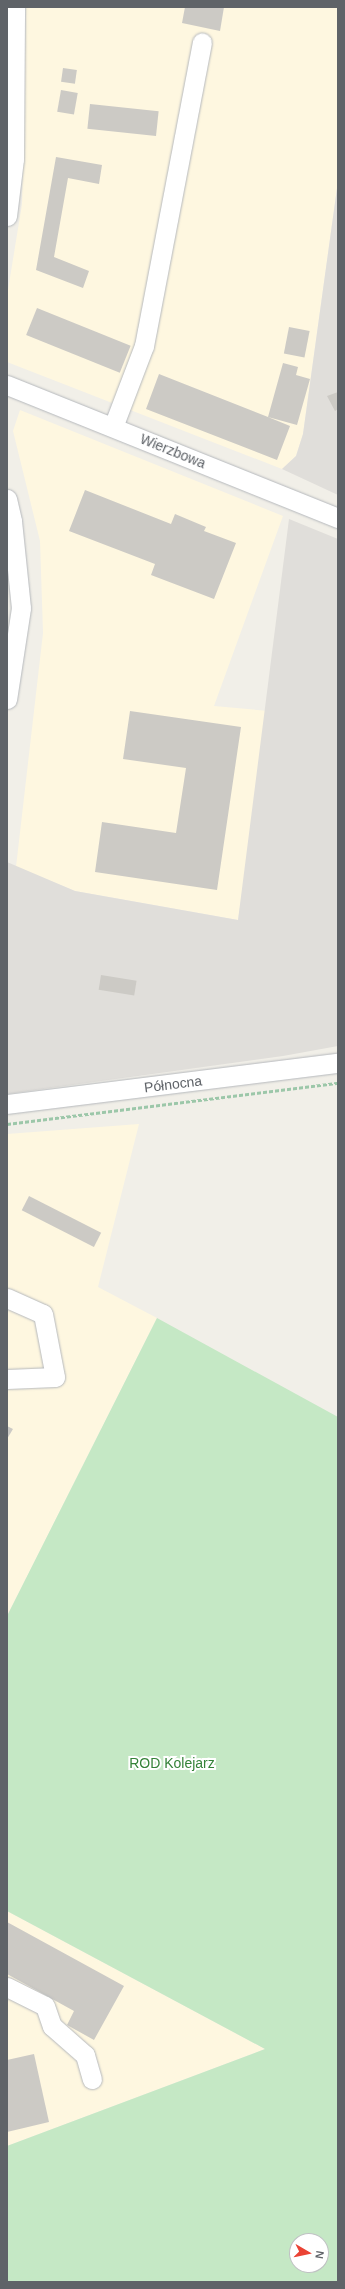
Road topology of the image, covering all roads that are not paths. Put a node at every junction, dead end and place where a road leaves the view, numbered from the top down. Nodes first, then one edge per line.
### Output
1 (15, 7) edge
2 (202, 43) dead end
3 (7, 216) edge
4 (7, 385) edge
5 (113, 427) junction
6 (7, 499) edge
7 (338, 518) edge
8 (7, 699) edge
9 (338, 1063) edge
10 (7, 1104) edge
11 (7, 1298) edge
12 (7, 1379) edge
13 (7, 1987) edge
14 (92, 2079) dead end

1 - 3 street
2 - 5 street
4 - 5 street, Wierzbowa
5 - 7 street, Wierzbowa
6 - 8 street
9 - 10 street, Północna
11 - 12 street
13 - 14 street

